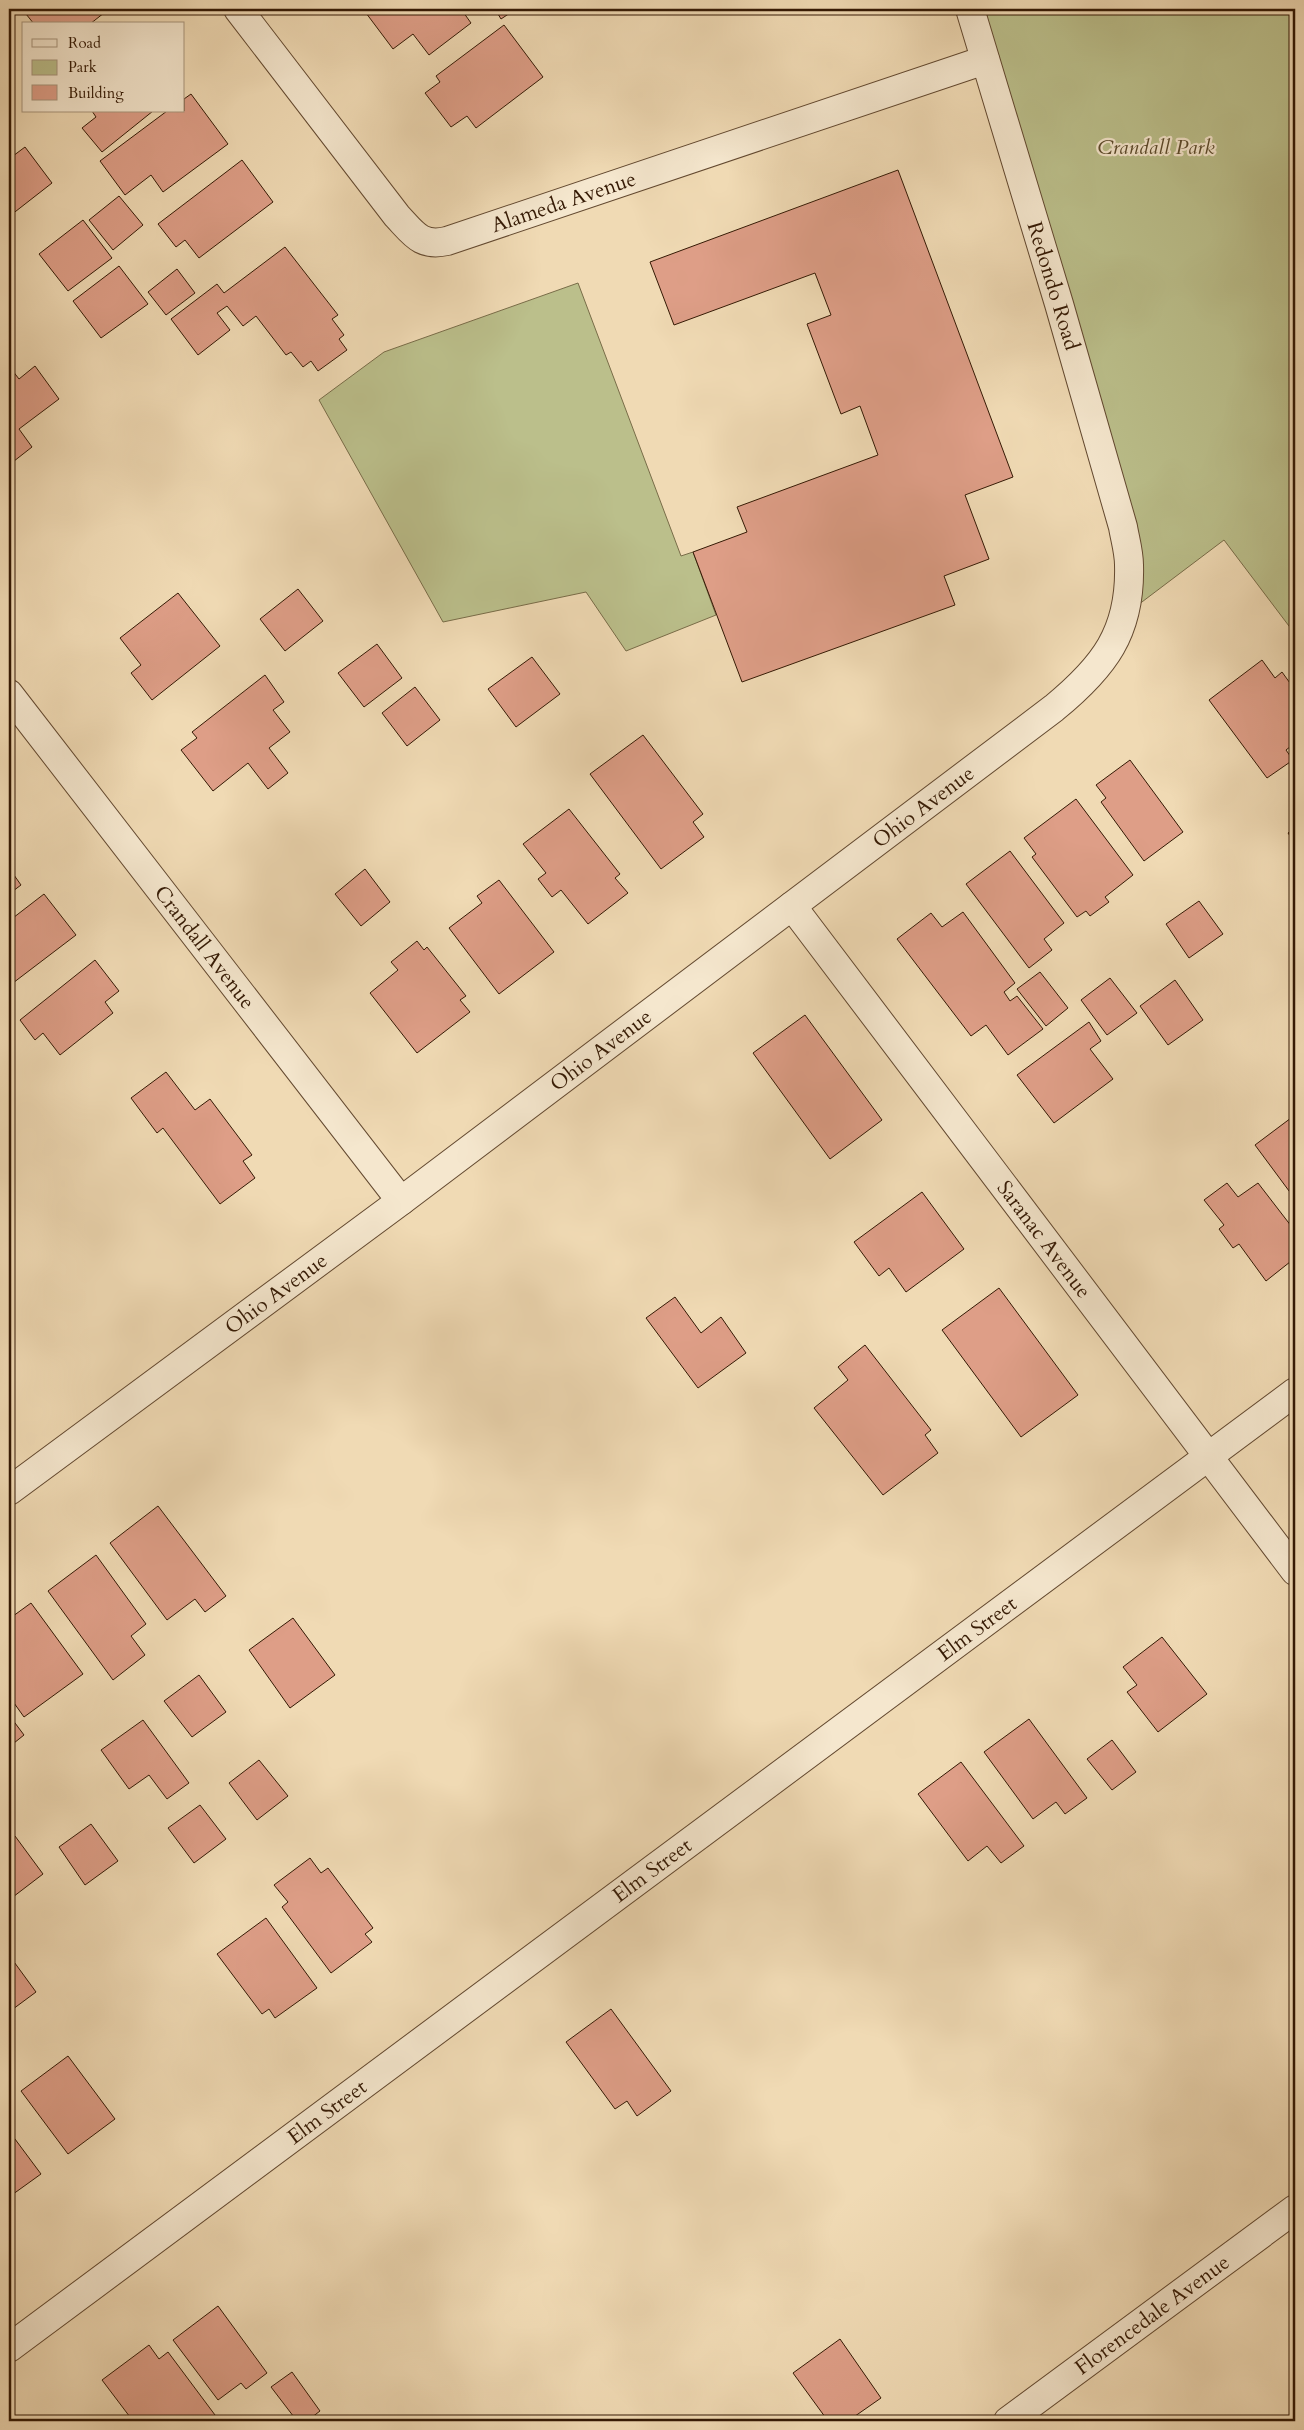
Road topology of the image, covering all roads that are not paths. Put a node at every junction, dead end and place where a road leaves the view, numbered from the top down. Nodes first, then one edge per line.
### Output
1 (238, 9) edge
2 (970, 9) edge
3 (985, 60) junction
4 (1130, 564) joint
5 (9, 694) edge
6 (792, 906) junction
7 (401, 1201) junction
8 (1295, 1392) edge
9 (1210, 1457) junction
10 (9, 1491) edge
11 (1295, 1571) edge
12 (1295, 2209) edge
13 (9, 2348) edge
14 (1008, 2421) edge

1 - 3 street, Alameda Avenue
2 - 3 street, Redondo Road
3 - 4 street, Redondo Road
4 - 6 street, Ohio Avenue
5 - 7 street, Crandall Avenue
6 - 7 street, Ohio Avenue
6 - 9 street, Saranac Avenue
7 - 10 street, Ohio Avenue
8 - 9 street, Elm Street
9 - 11 street, Saranac Avenue
9 - 13 street, Elm Street
12 - 14 street, Florencedale Avenue

